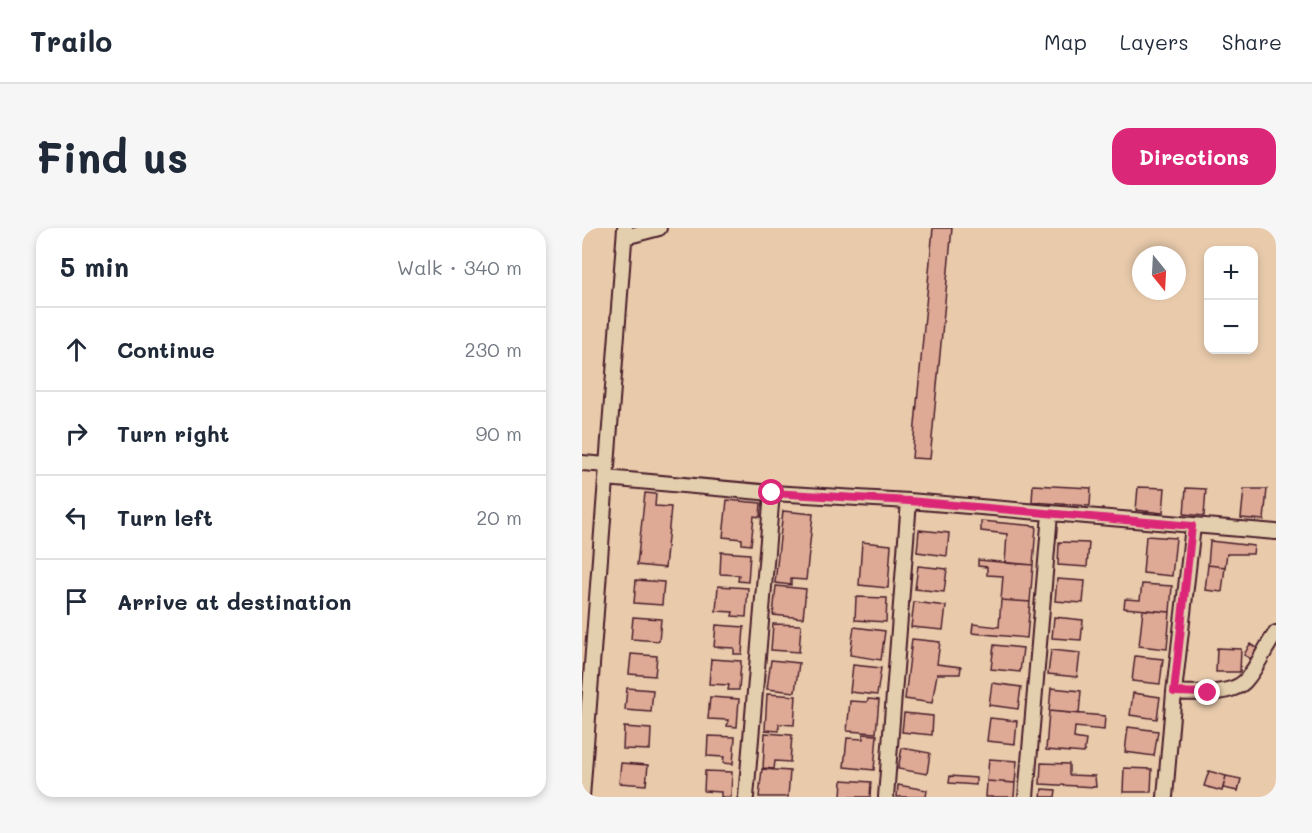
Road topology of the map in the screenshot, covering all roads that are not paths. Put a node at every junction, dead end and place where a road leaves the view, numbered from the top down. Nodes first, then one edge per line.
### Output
1 (659, 228) edge
2 (625, 233) edge
3 (582, 463) edge
4 (606, 471) junction
5 (772, 493) junction
6 (909, 501) junction
7 (1050, 514) junction
8 (1192, 526) junction
9 (1276, 532) edge
10 (1276, 633) edge
11 (1174, 692) junction
12 (582, 797) edge
13 (746, 797) edge
14 (886, 797) edge
15 (1026, 797) edge
16 (1165, 797) edge

1 - 2 street
2 - 4 street
3 - 4 street
4 - 5 street
4 - 12 street
5 - 6 street
5 - 13 street
6 - 7 street
6 - 14 street
7 - 8 street
7 - 15 street
8 - 9 street
8 - 11 street
10 - 11 street
11 - 16 street

